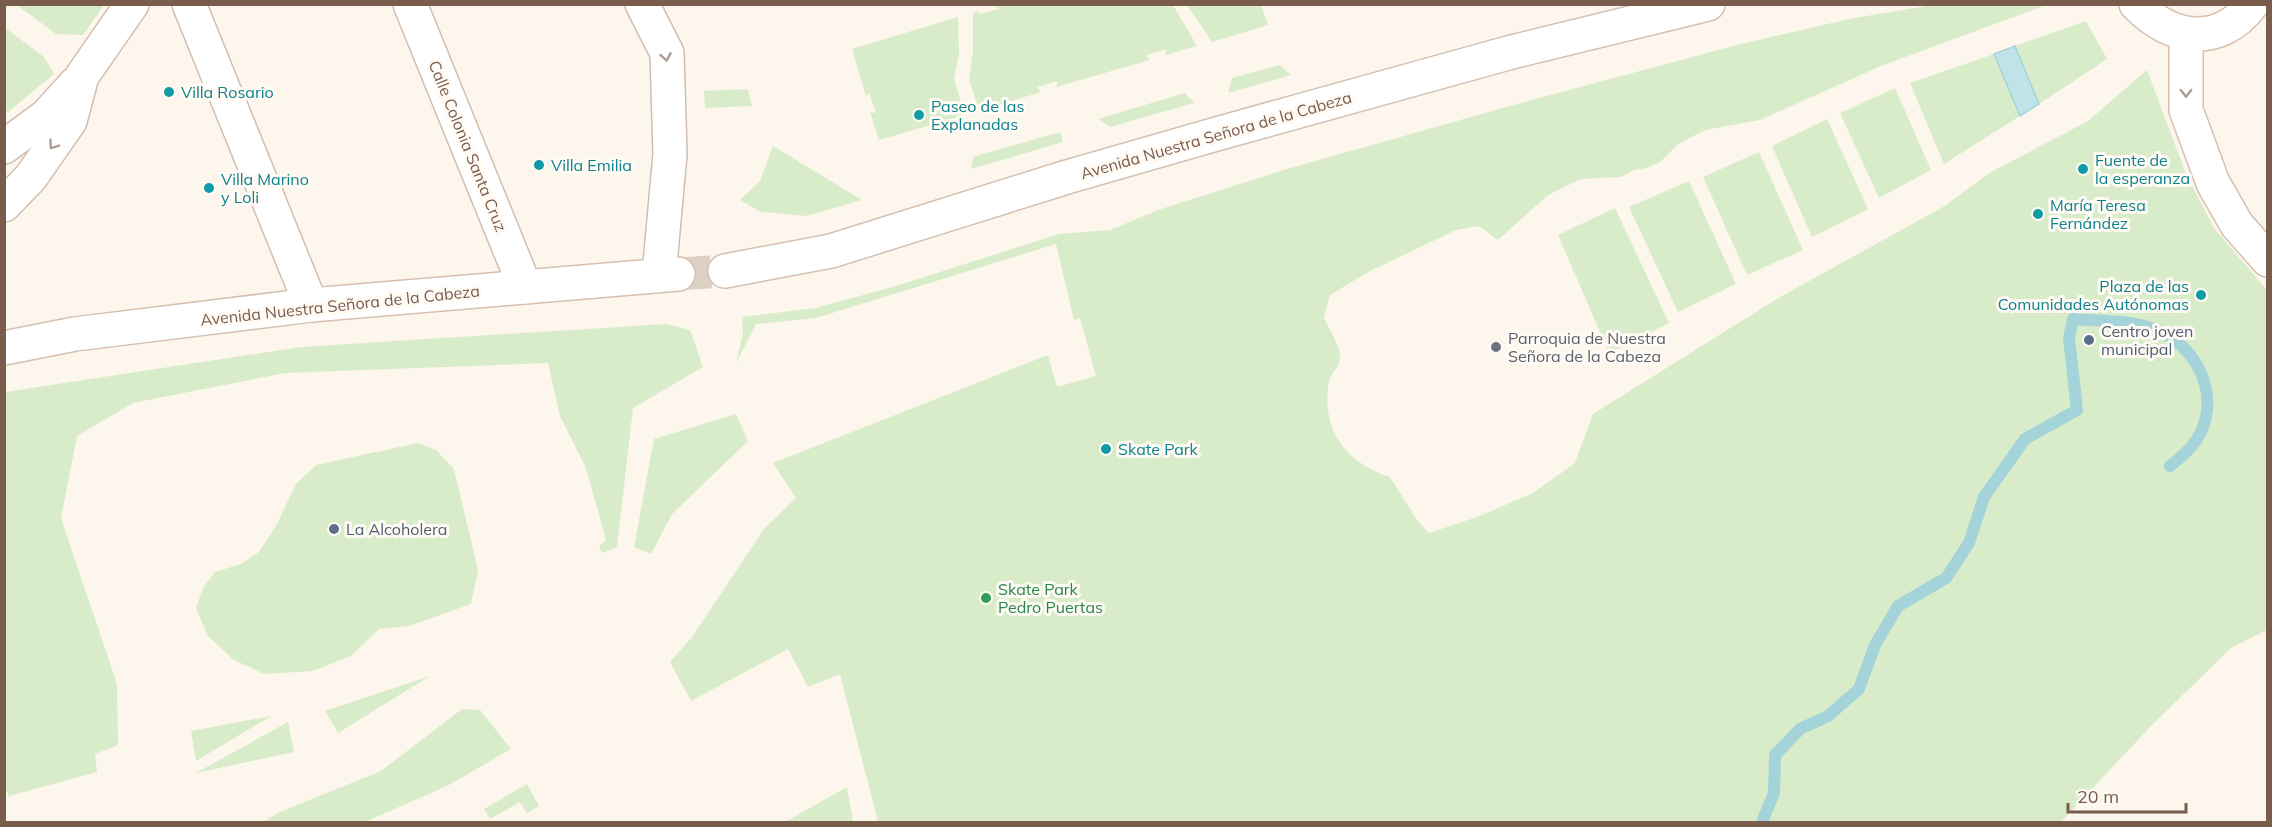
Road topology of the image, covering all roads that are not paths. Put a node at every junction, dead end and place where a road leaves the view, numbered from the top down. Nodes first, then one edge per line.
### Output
1 (132, 4) edge
2 (189, 4) edge
3 (410, 4) edge
4 (642, 4) edge
5 (1708, 4) edge
6 (2136, 4) edge
7 (2252, 4) edge
8 (2186, 34) junction
9 (82, 76) junction
10 (4, 147) edge
11 (4, 205) edge
12 (2268, 260) edge
13 (725, 271) tunnel mouth
14 (525, 287) junction
15 (311, 305) junction
16 (4, 348) edge

1 - 9 main road
2 - 15 main road
3 - 14 main road, Calle Colonia Santa Cruz
4 -> 14 main road, Avenida Nuestra Señora de la Cabeza
5 - 13 main road, Avenida Nuestra Señora de la Cabeza
6 - 8 main road
7 - 8 main road
8 -> 12 main road
9 - 10 main road
9 -> 11 main road
14 - 15 main road, Avenida Nuestra Señora de la Cabeza
15 - 16 main road, Avenida Nuestra Señora de la Cabeza

